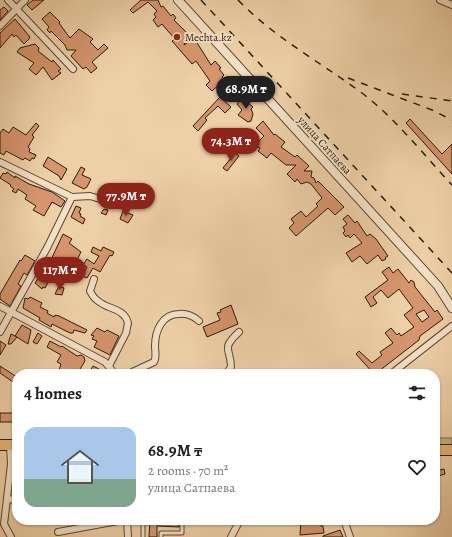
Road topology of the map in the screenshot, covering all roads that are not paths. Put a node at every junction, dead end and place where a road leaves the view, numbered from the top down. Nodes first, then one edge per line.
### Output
1 (8, 0) edge
2 (25, 0) edge
3 (178, 0) edge
4 (440, 0) edge
5 (452, 5) edge
6 (17, 9) junction
7 (0, 26) edge
8 (73, 69) dead end
9 (0, 162) edge
10 (72, 197) junction
11 (120, 205) dead end
12 (94, 279) dead end
13 (0, 306) edge
14 (452, 308) edge
15 (11, 312) junction
16 (199, 321) dead end
17 (452, 326) edge
18 (0, 332) edge
19 (239, 332) dead end
20 (109, 366) junction
21 (111, 369) edge
22 (145, 369) edge
23 (230, 369) edge
24 (397, 369) edge
25 (9, 445) edge
26 (440, 450) edge
27 (452, 450) edge
28 (7, 499) junction
29 (12, 500) edge
30 (96, 525) edge
31 (127, 525) edge
32 (143, 525) edge
33 (182, 525) edge
34 (237, 525) edge
35 (346, 525) edge
36 (2, 526) edge
37 (58, 532) dead end
38 (11, 537) edge
39 (128, 537) edge
40 (143, 537) edge
41 (161, 537) edge
42 (231, 537) edge
43 (350, 537) edge

1 - 6 street
2 - 6 street
3 - 14 street, улица Сатпаева
4 - 5 street
6 - 7 street
6 - 8 street
9 - 10 street
10 - 11 street
10 - 15 street
12 - 20 street
13 - 15 street
15 - 18 street
15 - 20 street
16 - 22 street
17 - 24 street
19 - 23 street
20 - 21 street
25 - 28 street
26 - 27 main road
28 - 29 street
28 - 36 street
30 - 37 street
31 - 39 street
32 - 40 lane
33 - 41 lane
34 - 42 street
35 - 43 street
36 - 38 street

